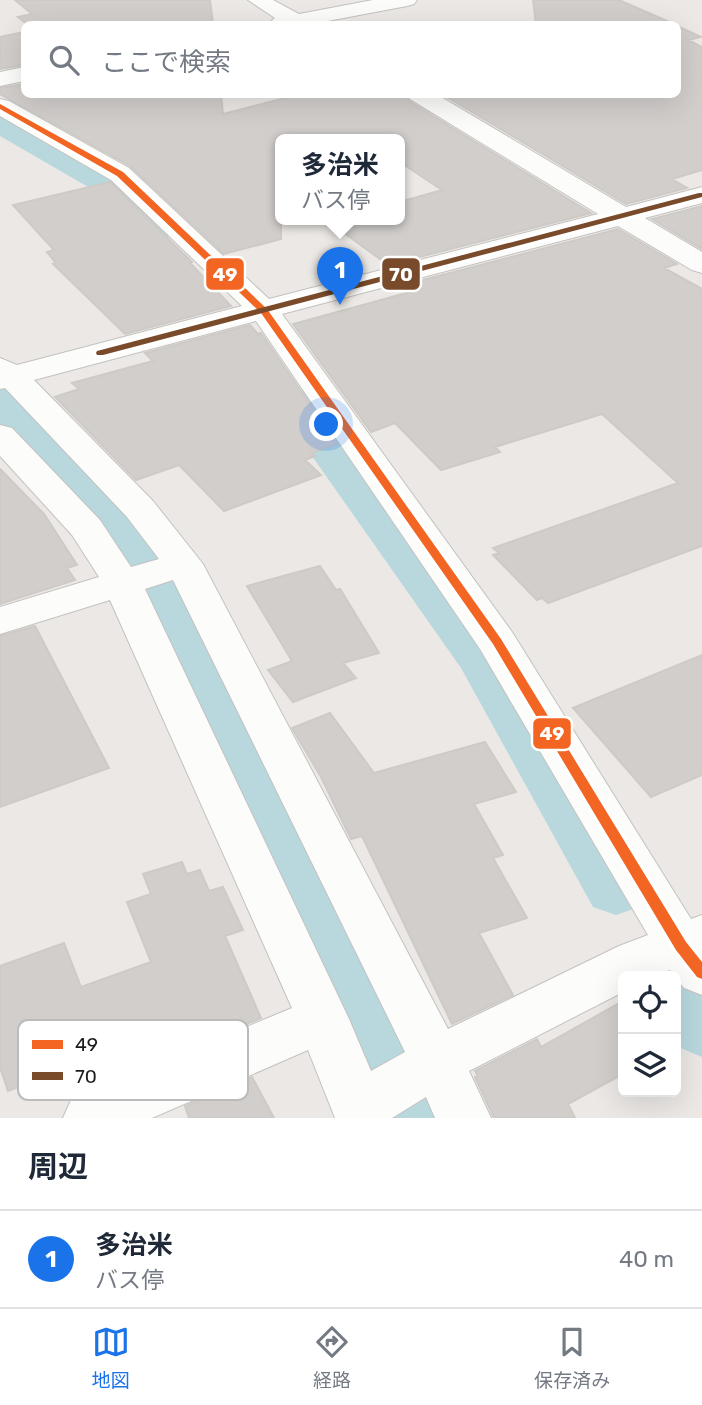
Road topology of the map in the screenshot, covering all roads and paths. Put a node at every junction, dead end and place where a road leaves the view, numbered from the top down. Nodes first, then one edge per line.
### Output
1 (258, 0) edge
2 (407, 0) edge
3 (289, 21) edge
4 (302, 21) edge
5 (21, 75) edge
6 (0, 79) edge
7 (425, 98) edge
8 (0, 106) edge
9 (702, 195) edge
10 (621, 216) junction
11 (702, 264) edge
12 (264, 311) junction
13 (4, 374) edge
14 (0, 435) edge
15 (153, 573) junction
16 (0, 621) edge
17 (695, 951) edge
18 (323, 1019) junction
19 (248, 1051) edge
20 (391, 1092) edge
21 (133, 1100) edge
22 (91, 1118) edge
23 (463, 1118) edge

1 - 3 street
2 - 4 street
5 - 6 street
7 - 10 street
8 - 12 street
9 - 10 street
10 - 11 street
10 - 12 street
12 - 13 street
12 - 17 street
13 - 15 street
14 - 15 street
15 - 16 street
15 - 18 street
15 - 20 street
17 - 20 street
18 - 19 street
18 - 20 street
20 - 23 street
21 - 22 street

